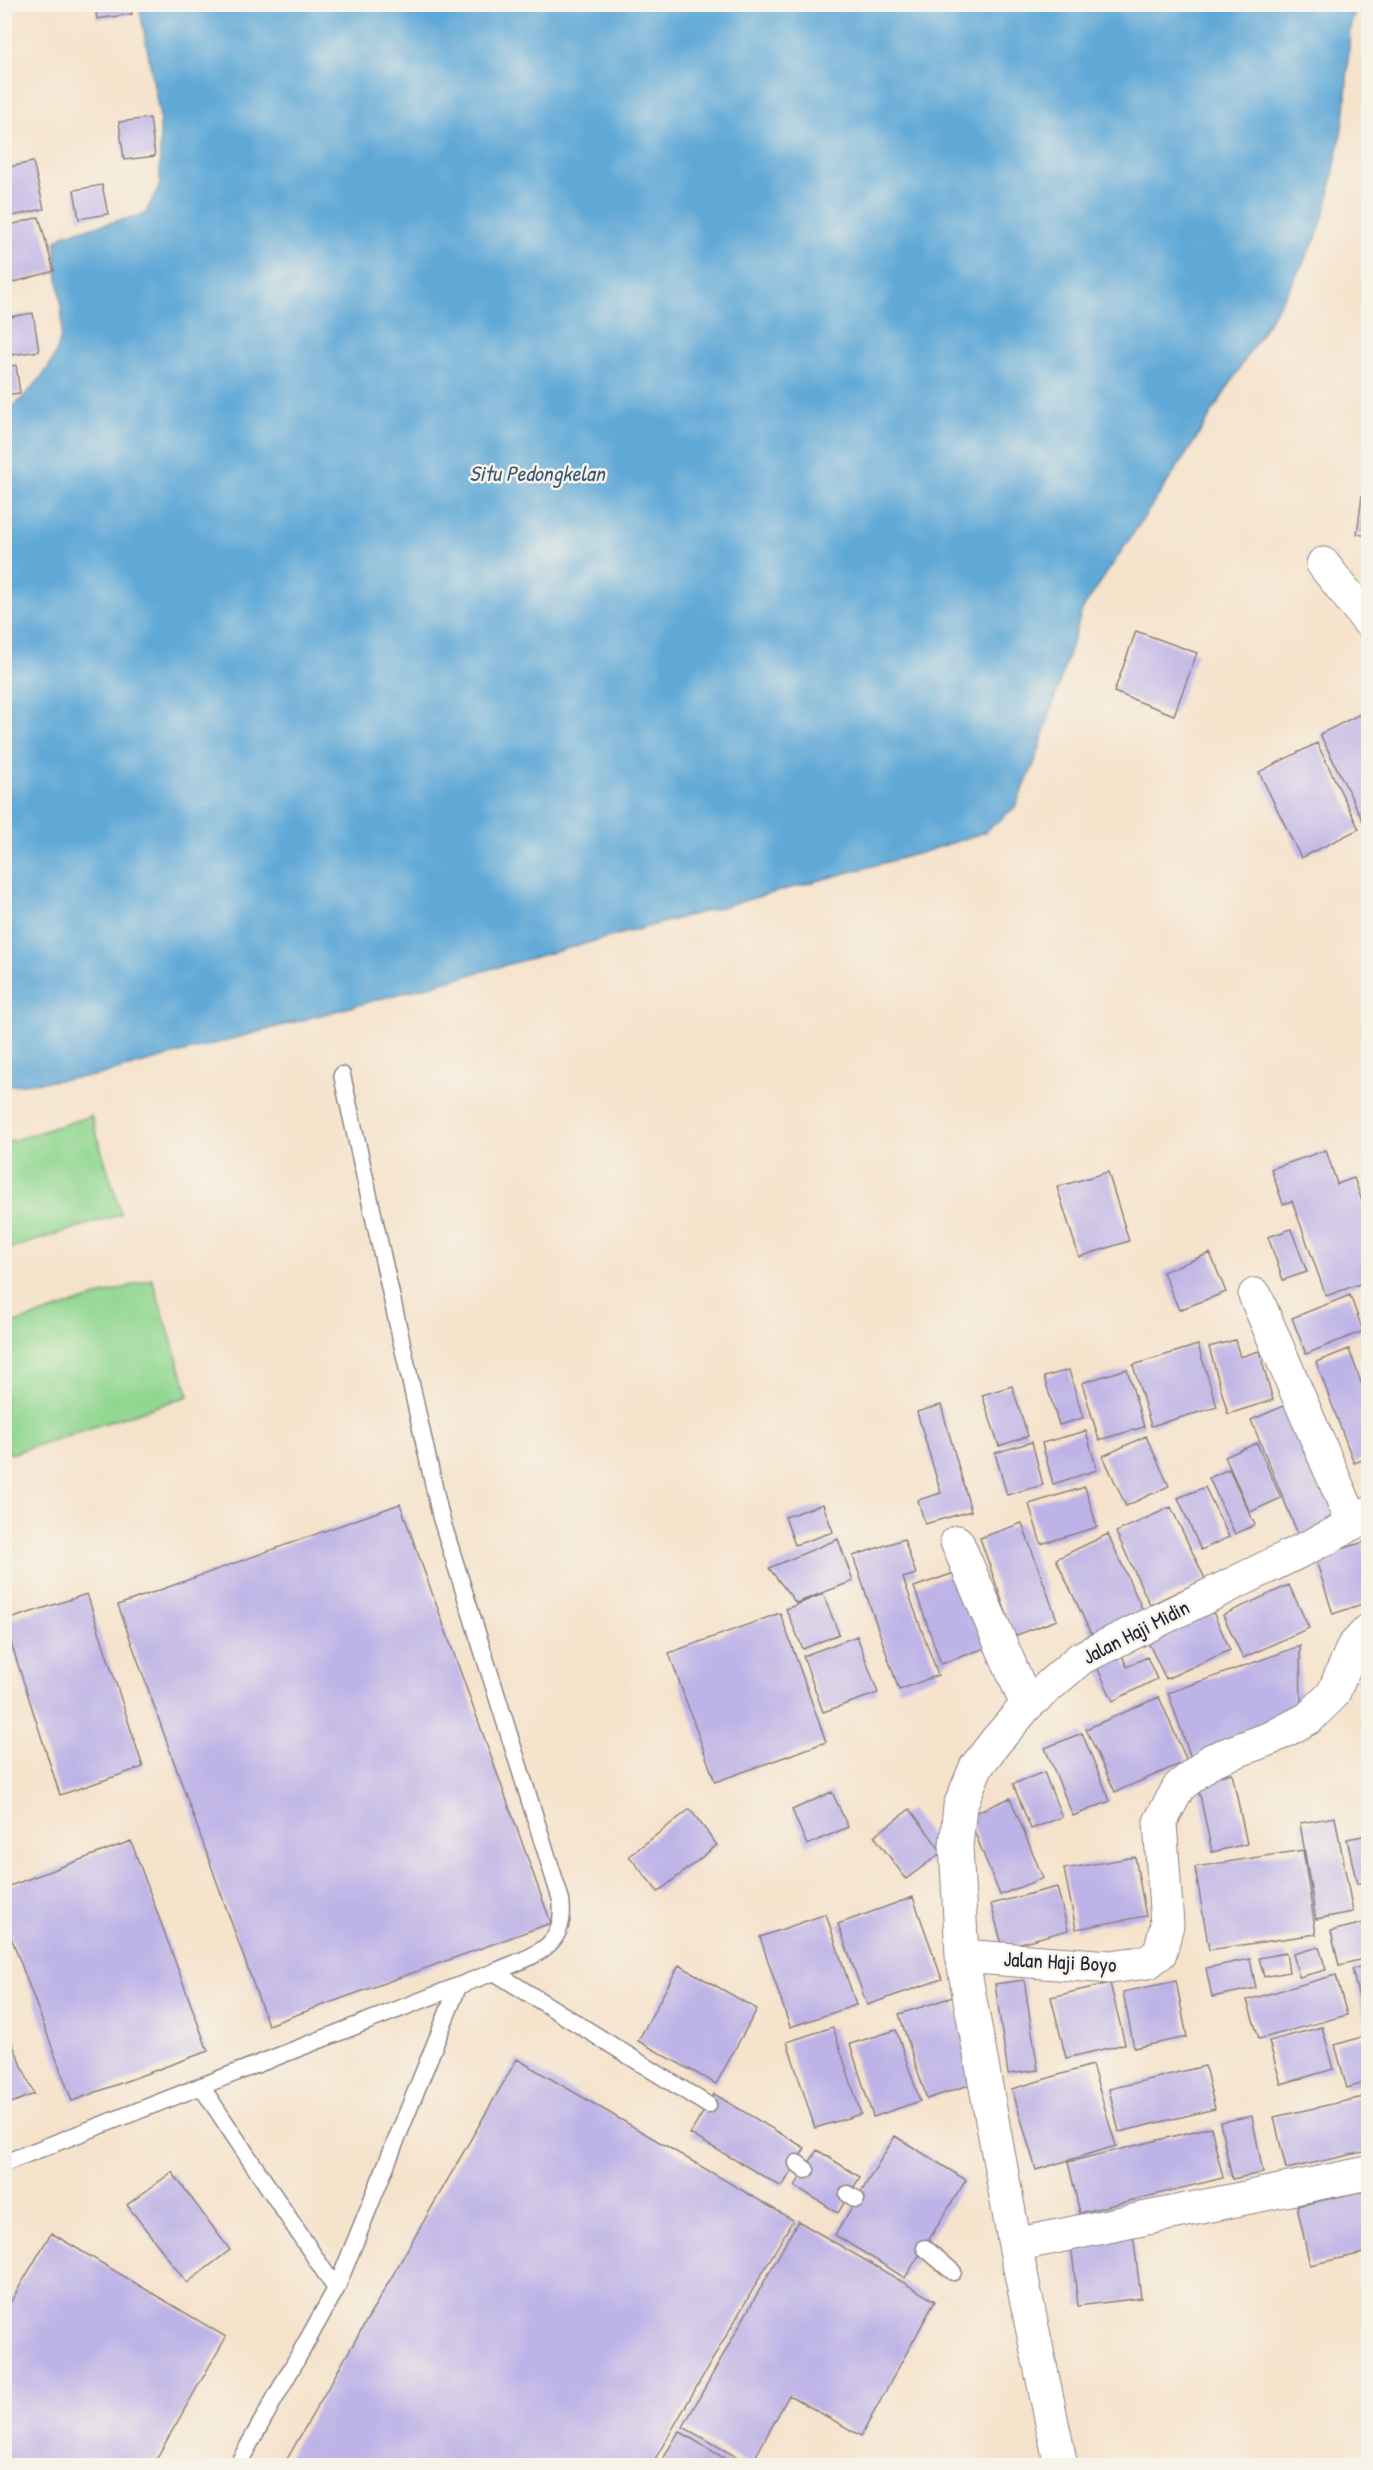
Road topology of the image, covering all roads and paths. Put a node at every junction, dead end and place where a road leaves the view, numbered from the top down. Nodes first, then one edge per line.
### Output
1 (1323, 564) dead end
2 (1368, 621) edge
3 (342, 1075) dead end
4 (1255, 1295) dead end
5 (1361, 1519) edge
6 (957, 1542) dead end
7 (1368, 1631) edge
8 (1027, 1705) junction
9 (962, 1956) junction
10 (494, 1972) junction
11 (458, 1987) junction
12 (201, 2086) junction
13 (708, 2105) dead end
14 (4, 2163) edge
15 (1368, 2173) edge
16 (1015, 2245) junction
17 (925, 2248) dead end
18 (953, 2272) dead end
19 (336, 2289) junction
20 (237, 2466) edge
21 (1060, 2466) edge

1 - 2 street
3 - 10 lane
4 - 5 street
5 - 8 street, Jalan Haji Midin
6 - 8 street
7 - 9 street, Jalan Haji Boyo
8 - 9 street, Jalan Haji Midin
9 - 16 street, Jalan Haji Midin
10 - 11 lane
10 - 13 lane
11 - 12 lane
11 - 19 lane
12 - 14 lane
12 - 19 lane
15 - 16 street
16 - 21 street, Jalan Haji Midin
17 - 18 lane
19 - 20 lane

